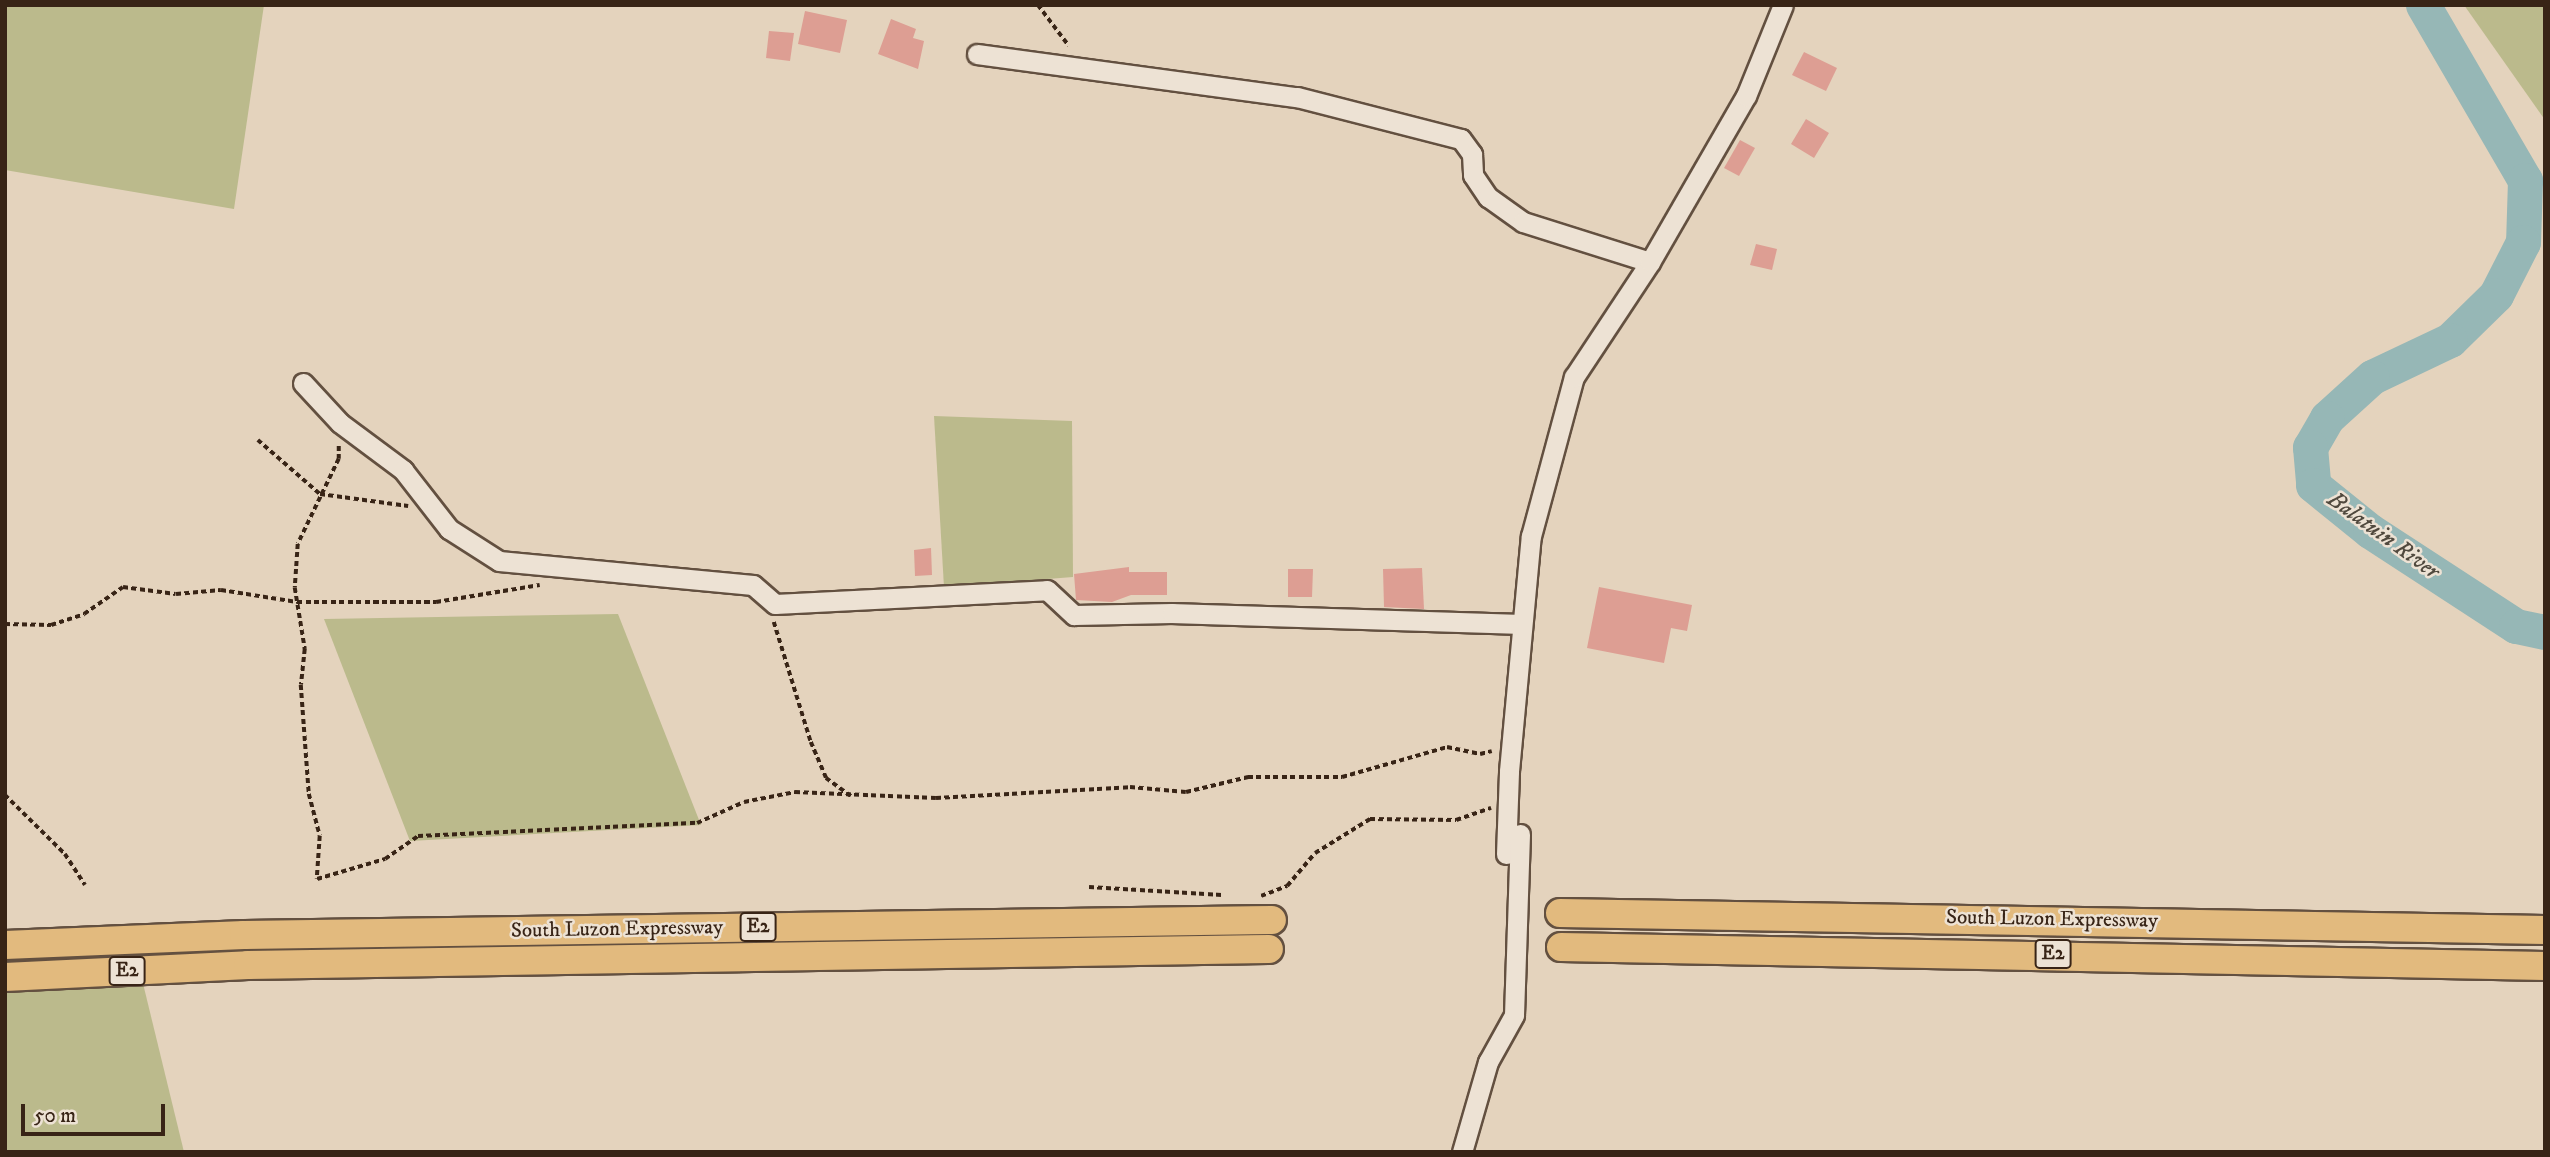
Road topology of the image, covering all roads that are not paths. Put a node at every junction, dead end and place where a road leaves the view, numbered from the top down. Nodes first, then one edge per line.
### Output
1 (1783, 5) edge
2 (977, 54) dead end
3 (1650, 262) junction
4 (303, 383) dead end
5 (1521, 624) junction
6 (1509, 802) junction
7 (1506, 854) dead end
8 (1264, 909) road end
9 (1560, 913) dead end
10 (2545, 930) edge
11 (5, 945) edge
12 (1561, 947) dead end
13 (1269, 949) dead end
14 (2545, 965) edge
15 (5, 977) edge
16 (1462, 1152) edge

1 - 3 street
2 - 3 street
3 - 5 street
4 - 5 street
5 - 6 street
6 - 7 street
6 - 16 street
8 - 11 highway, South Luzon Expressway / E2
9 - 10 highway, South Luzon Expressway / E2
12 - 14 highway, South Luzon Expressway / E2
13 - 15 highway, South Luzon Expressway / E2

